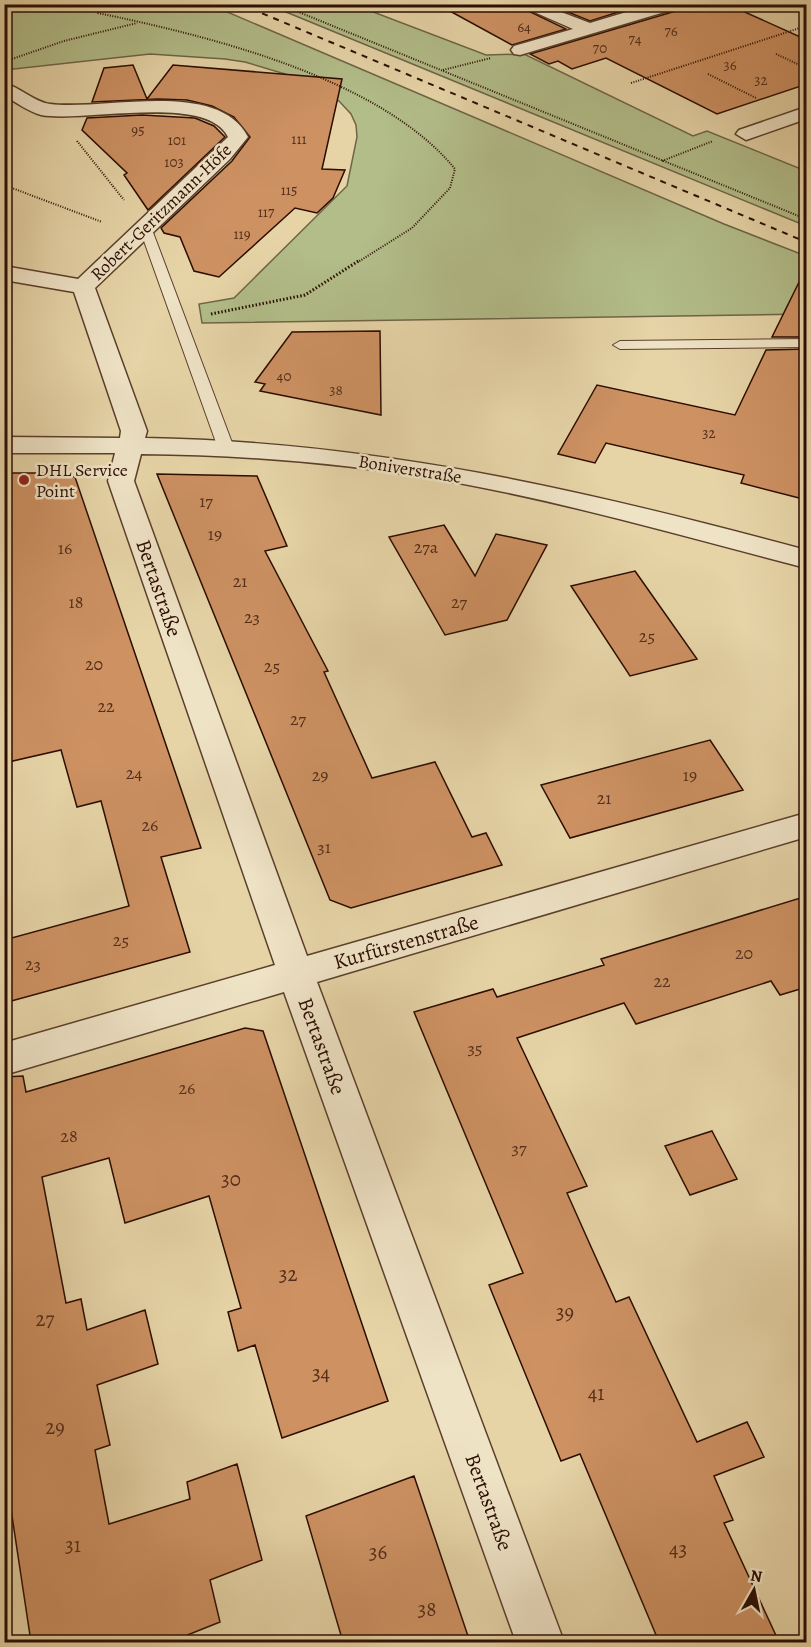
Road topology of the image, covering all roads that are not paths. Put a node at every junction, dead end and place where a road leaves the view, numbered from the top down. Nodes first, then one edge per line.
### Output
1 (524, 4) edge
2 (672, 4) edge
3 (589, 29) junction
4 (520, 50) road end
5 (4, 88) edge
6 (801, 115) edge
7 (746, 134) road end
8 (142, 230) junction
9 (4, 273) edge
10 (83, 287) junction
11 (807, 343) edge
12 (620, 345) dead end
13 (4, 445) edge
14 (132, 446) junction
15 (226, 448) junction
16 (807, 559) edge
17 (807, 825) edge
18 (296, 974) junction
19 (4, 1059) edge
20 (540, 1642) edge

1 - 3 street
2 - 3 street
3 - 4 street
5 - 8 street, Robert-Geritzmann-Höfe
6 - 7 street
8 - 10 street, Robert-Geritzmann-Höfe
8 - 15 lane
9 - 10 street, Robert-Geritzmann-Höfe
10 - 14 street, Robert-Geritzmann-Höfe
11 - 12 lane
13 - 14 street, Boniverstraße
14 - 15 street, Boniverstraße
14 - 18 street, Bertastraße
15 - 16 street, Boniverstraße
17 - 18 street, Kurfürstenstraße
18 - 19 street, Kurfürstenstraße
18 - 20 street, Bertastraße

